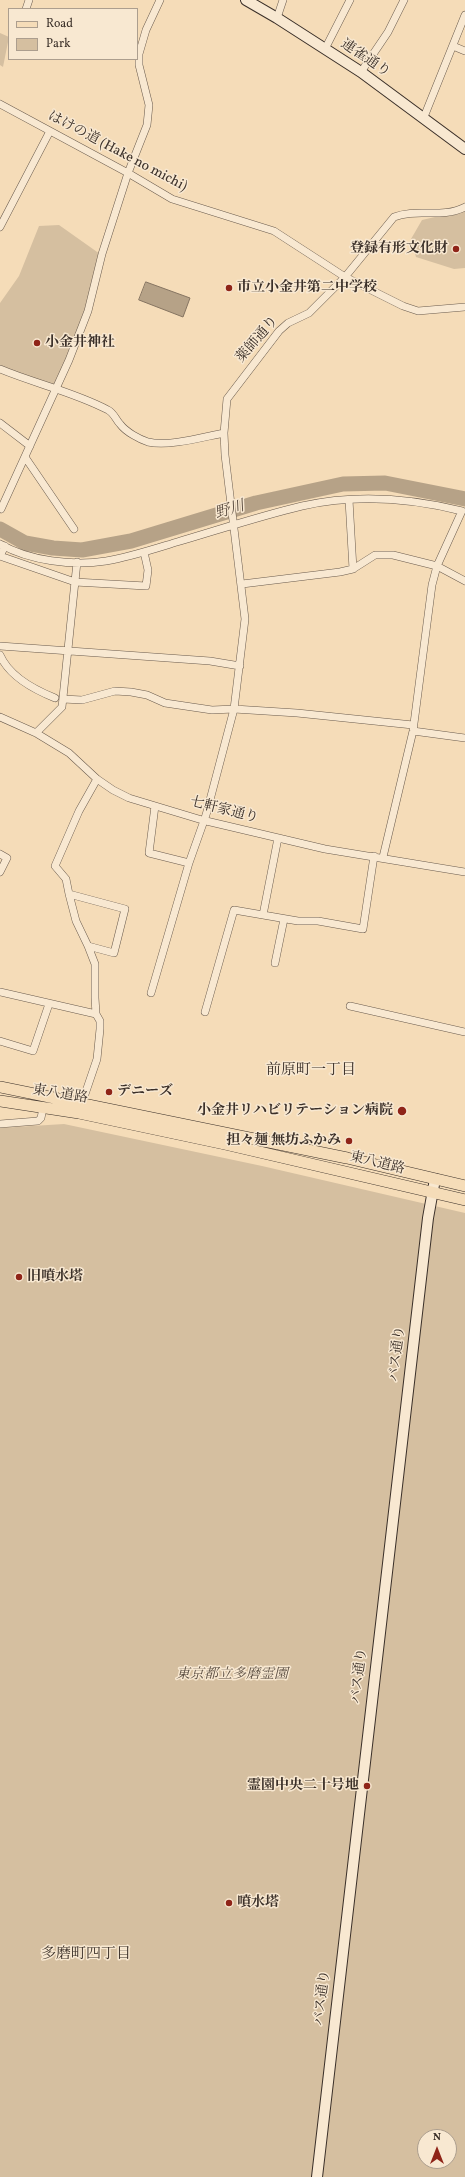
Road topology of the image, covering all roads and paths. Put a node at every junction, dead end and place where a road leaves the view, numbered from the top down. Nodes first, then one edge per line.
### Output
1 (160, 0) edge
2 (246, 0) edge
3 (283, 0) edge
4 (350, 0) edge
5 (404, 0) edge
6 (465, 15) edge
7 (277, 18) junction
8 (453, 46) junction
9 (325, 49) junction
10 (465, 51) edge
11 (361, 72) junction
12 (0, 104) edge
13 (424, 117) junction
14 (50, 131) junction
15 (465, 149) edge
16 (128, 173) junction
17 (465, 207) edge
18 (0, 227) edge
19 (345, 277) junction
20 (465, 307) edge
21 (0, 369) edge
22 (57, 388) junction
23 (0, 423) edge
24 (224, 433) junction
25 (30, 446) junction
26 (25, 456) junction
27 (349, 500) junction
28 (1, 509) edge
29 (234, 525) junction
30 (74, 529) dead end
31 (2, 545) edge
32 (144, 552) junction
33 (77, 562) junction
34 (437, 566) junction
35 (353, 569) junction
36 (465, 581) edge
37 (75, 582) junction
38 (242, 584) junction
39 (0, 646) edge
40 (68, 650) junction
41 (0, 655) edge
42 (240, 666) junction
43 (55, 698) dead end
44 (63, 699) junction
45 (234, 709) junction
46 (0, 717) edge
47 (413, 728) junction
48 (36, 733) junction
49 (465, 738) edge
50 (97, 778) junction
51 (155, 806) junction
52 (202, 820) junction
53 (278, 838) junction
54 (0, 854) edge
55 (374, 856) junction
56 (383, 857) junction
57 (189, 863) junction
58 (0, 872) edge
59 (465, 872) edge
60 (69, 894) junction
61 (263, 915) junction
62 (284, 919) junction
63 (88, 946) junction
64 (275, 963) dead end
65 (0, 992) edge
66 (151, 993) dead end
67 (49, 1004) junction
68 (350, 1006) dead end
69 (205, 1012) dead end
70 (96, 1014) junction
71 (465, 1032) edge
72 (0, 1041) edge
73 (0, 1087) edge
74 (0, 1101) edge
75 (82, 1103) junction
76 (43, 1108) junction
77 (0, 1124) edge
78 (435, 1179) junction
79 (465, 1188) edge
80 (432, 1193) junction
81 (465, 1200) edge
82 (316, 2177) edge

1 - 16 street
2 - 7 street, 連雀通り
3 - 7 street
4 - 9 street
5 - 11 street
6 - 8 street
7 - 9 street, 連雀通り
8 - 10 street
8 - 13 street
9 - 11 street, 連雀通り
11 - 13 street, 連雀通り
12 - 14 street, はけの道 (Hake no michi)
13 - 15 street, 連雀通り
14 - 16 street, はけの道 (Hake no michi)
14 - 18 street
16 - 19 street, はけの道 (Hake no michi)
16 - 22 street
17 - 19 street, 薬師通り
19 - 20 street, はけの道 (Hake no michi)
19 - 24 street, 薬師通り
21 - 22 street
22 - 24 street
22 - 25 street
23 - 25 street
24 - 29 street
25 - 26 street
26 - 28 street
26 - 30 street
27 - 29 street
27 - 34 street
27 - 35 street
29 - 32 street
29 - 38 street
31 - 33 street
31 - 37 street
32 - 33 street
32 - 37 street
33 - 37 street
34 - 35 street
34 - 36 street
34 - 47 street
35 - 38 street
37 - 40 street
38 - 42 street
39 - 40 street
40 - 42 street
40 - 44 street
41 - 43 street
42 - 45 street
44 - 45 street
44 - 48 street
45 - 47 street
45 - 52 street
46 - 48 street, 七軒家通り
47 - 49 street
47 - 56 street
48 - 50 street, 七軒家通り
50 - 51 street, 七軒家通り
50 - 60 street
51 - 52 street, 七軒家通り
51 - 57 street
52 - 53 street, 七軒家通り
52 - 57 street
53 - 55 street, 七軒家通り
53 - 61 street
54 - 58 street
55 - 56 street, 七軒家通り
55 - 62 street
56 - 59 street, 七軒家通り
57 - 66 street
60 - 63 street
60 - 63 street
61 - 62 street
61 - 69 street
62 - 64 street
63 - 70 street
65 - 67 street
67 - 70 street
67 - 72 street
68 - 71 street
70 - 75 street
73 - 75 main road, 東八道路
74 - 76 main road, 東八道路
75 - 78 main road, 東八道路
76 - 77 street
76 - 80 main road, 東八道路
78 - 79 main road, 東八道路
78 - 80 street, バス通り
80 - 81 main road, 東八道路
80 - 82 street, バス通り

